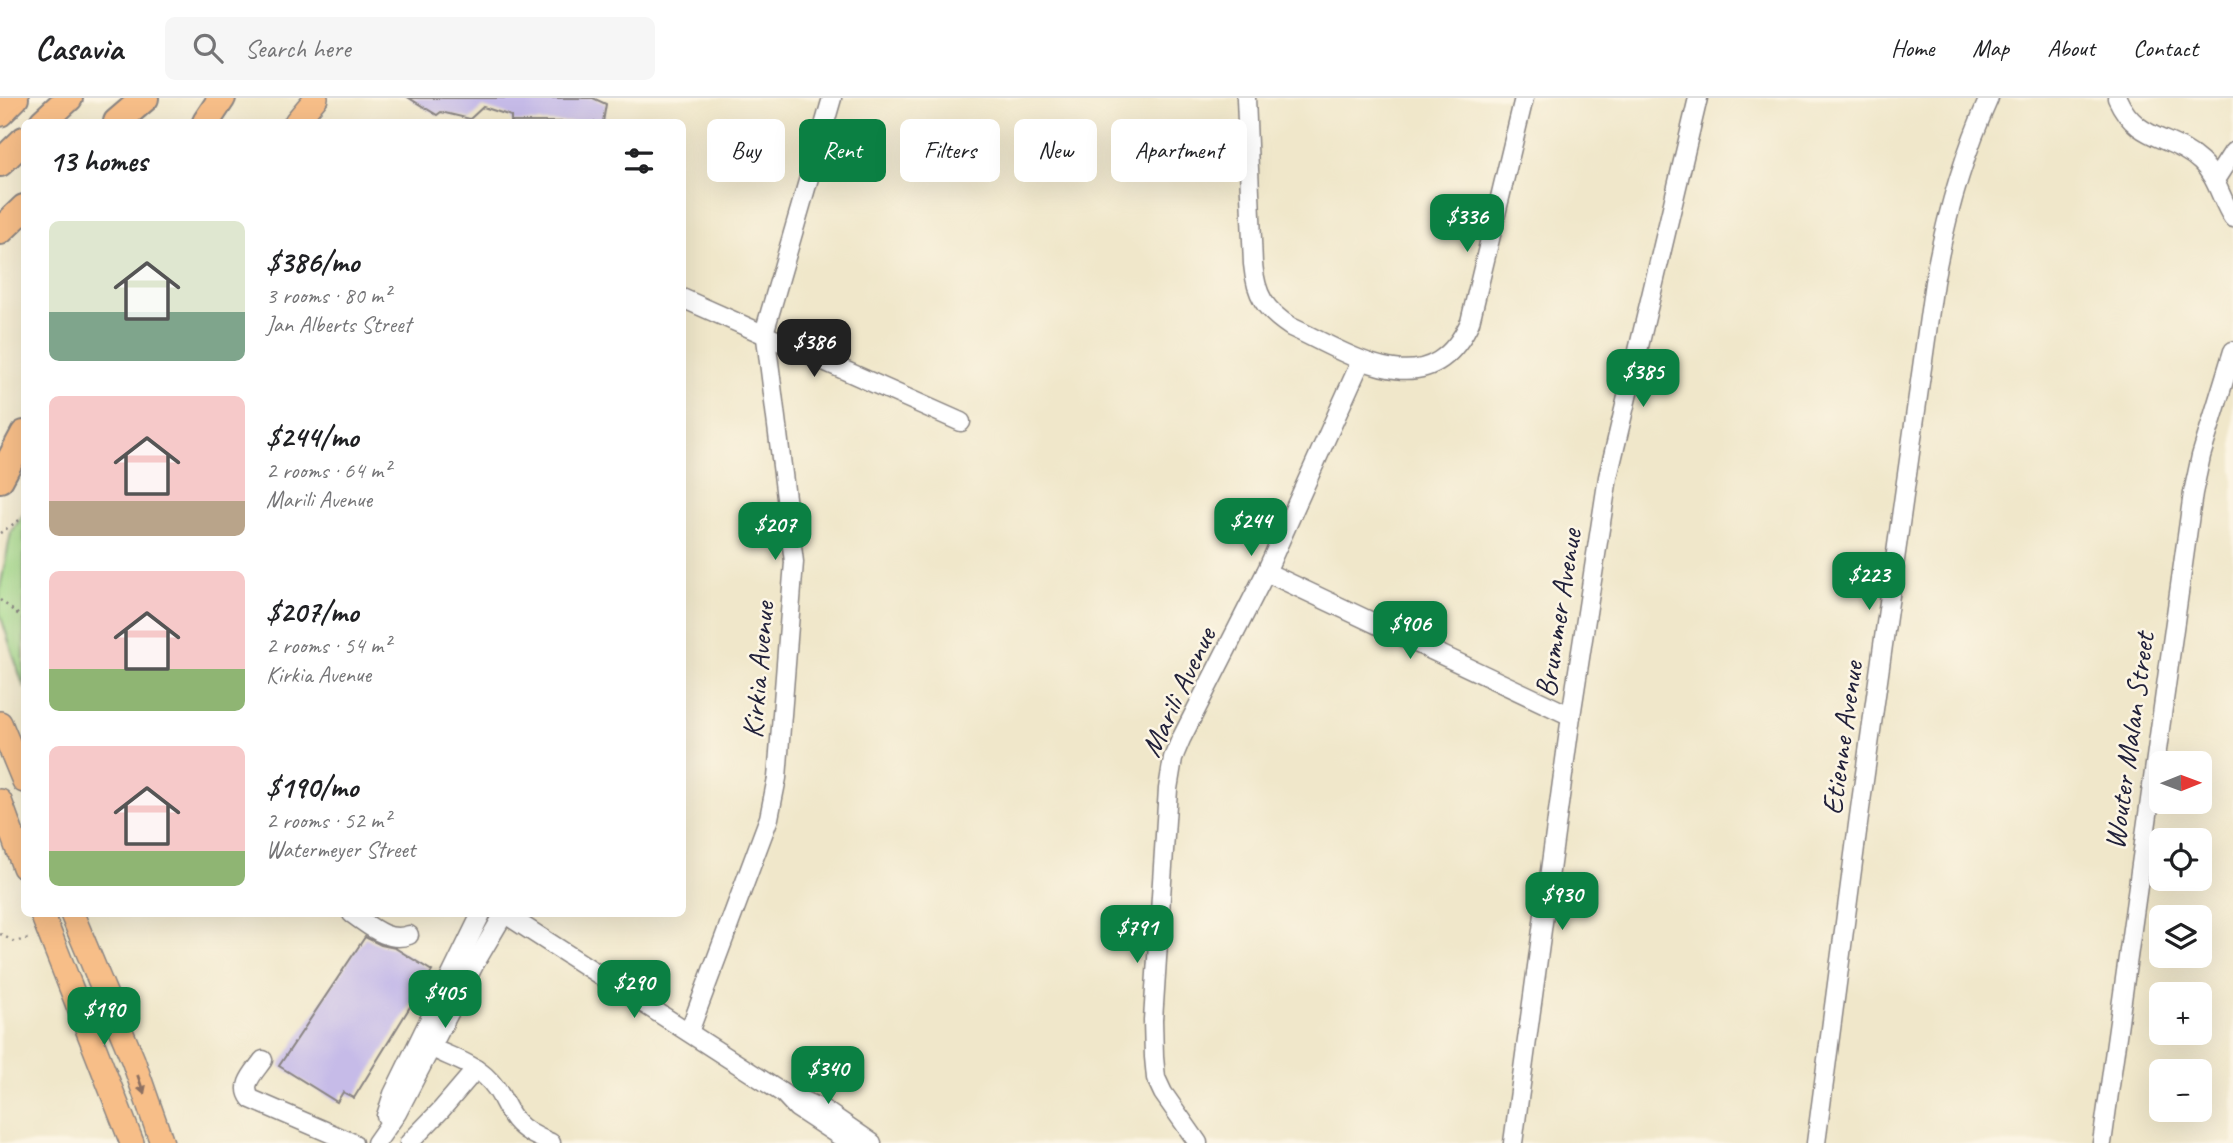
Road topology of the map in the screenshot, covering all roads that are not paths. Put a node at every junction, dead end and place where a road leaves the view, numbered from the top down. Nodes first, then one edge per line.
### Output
1 (15, 98) edge
2 (69, 98) edge
3 (145, 98) edge
4 (222, 98) edge
5 (316, 98) edge
6 (832, 98) edge
7 (1246, 98) edge
8 (1524, 98) edge
9 (1698, 98) edge
10 (1989, 98) edge
11 (2117, 98) edge
12 (0, 113) edge
13 (46, 119) edge
14 (120, 119) edge
15 (208, 119) edge
16 (302, 119) edge
17 (21, 143) edge
18 (2233, 152) edge
19 (0, 163) edge
20 (2215, 180) junction
21 (21, 211) edge
22 (2233, 218) edge
23 (0, 231) edge
24 (686, 300) edge
25 (765, 337) junction
26 (2233, 351) edge
27 (1361, 361) junction
28 (961, 422) dead end
29 (21, 440) edge
30 (0, 479) edge
31 (1266, 572) junction
32 (1571, 716) junction
33 (0, 723) edge
34 (21, 775) edge
35 (0, 801) edge
36 (21, 859) edge
37 (68, 917) edge
38 (77, 917) edge
39 (357, 917) edge
40 (480, 917) edge
41 (503, 917) edge
42 (510, 917) edge
43 (45, 923) edge
44 (409, 936) dead end
45 (459, 977) junction
46 (689, 1032) junction
47 (425, 1045) junction
48 (263, 1060) dead end
49 (476, 1069) junction
50 (783, 1094) junction
51 (314, 1135) edge
52 (378, 1139) edge
53 (132, 1143) edge
54 (162, 1143) edge
55 (353, 1143) edge
56 (409, 1143) edge
57 (551, 1143) edge
58 (849, 1143) edge
59 (872, 1143) edge
60 (1198, 1143) edge
61 (1513, 1143) edge
62 (1816, 1143) edge
63 (2102, 1143) edge

1 - 12 highway
2 - 13 highway
3 - 14 highway
4 - 15 highway
5 - 16 main road
6 - 25 street, Kirkia Avenue
7 - 27 street
8 - 27 street
9 - 32 street, Brummer Avenue
10 - 62 street, Etienne Avenue
11 - 20 street
17 - 19 highway
18 - 20 street
20 - 22 street
21 - 23 highway
24 - 25 street
25 - 28 street
25 - 46 street, Kirkia Avenue
26 - 63 street, Wouter Malan Street
27 - 31 street, Marili Avenue
29 - 30 highway
31 - 32 street
31 - 60 street, Marili Avenue
32 - 61 street, Brummer Avenue
33 - 34 main road
35 - 36 main road
37 - 43 main road
38 -> 54 main road
39 - 44 street
40 - 45 street
41 - 45 street
42 - 46 street
43 - 53 main road
45 - 47 street
46 - 50 street
47 - 49 street
47 - 52 street
48 - 51 street
49 - 56 street
49 - 57 street
50 - 58 street
50 - 59 street
51 - 55 street

